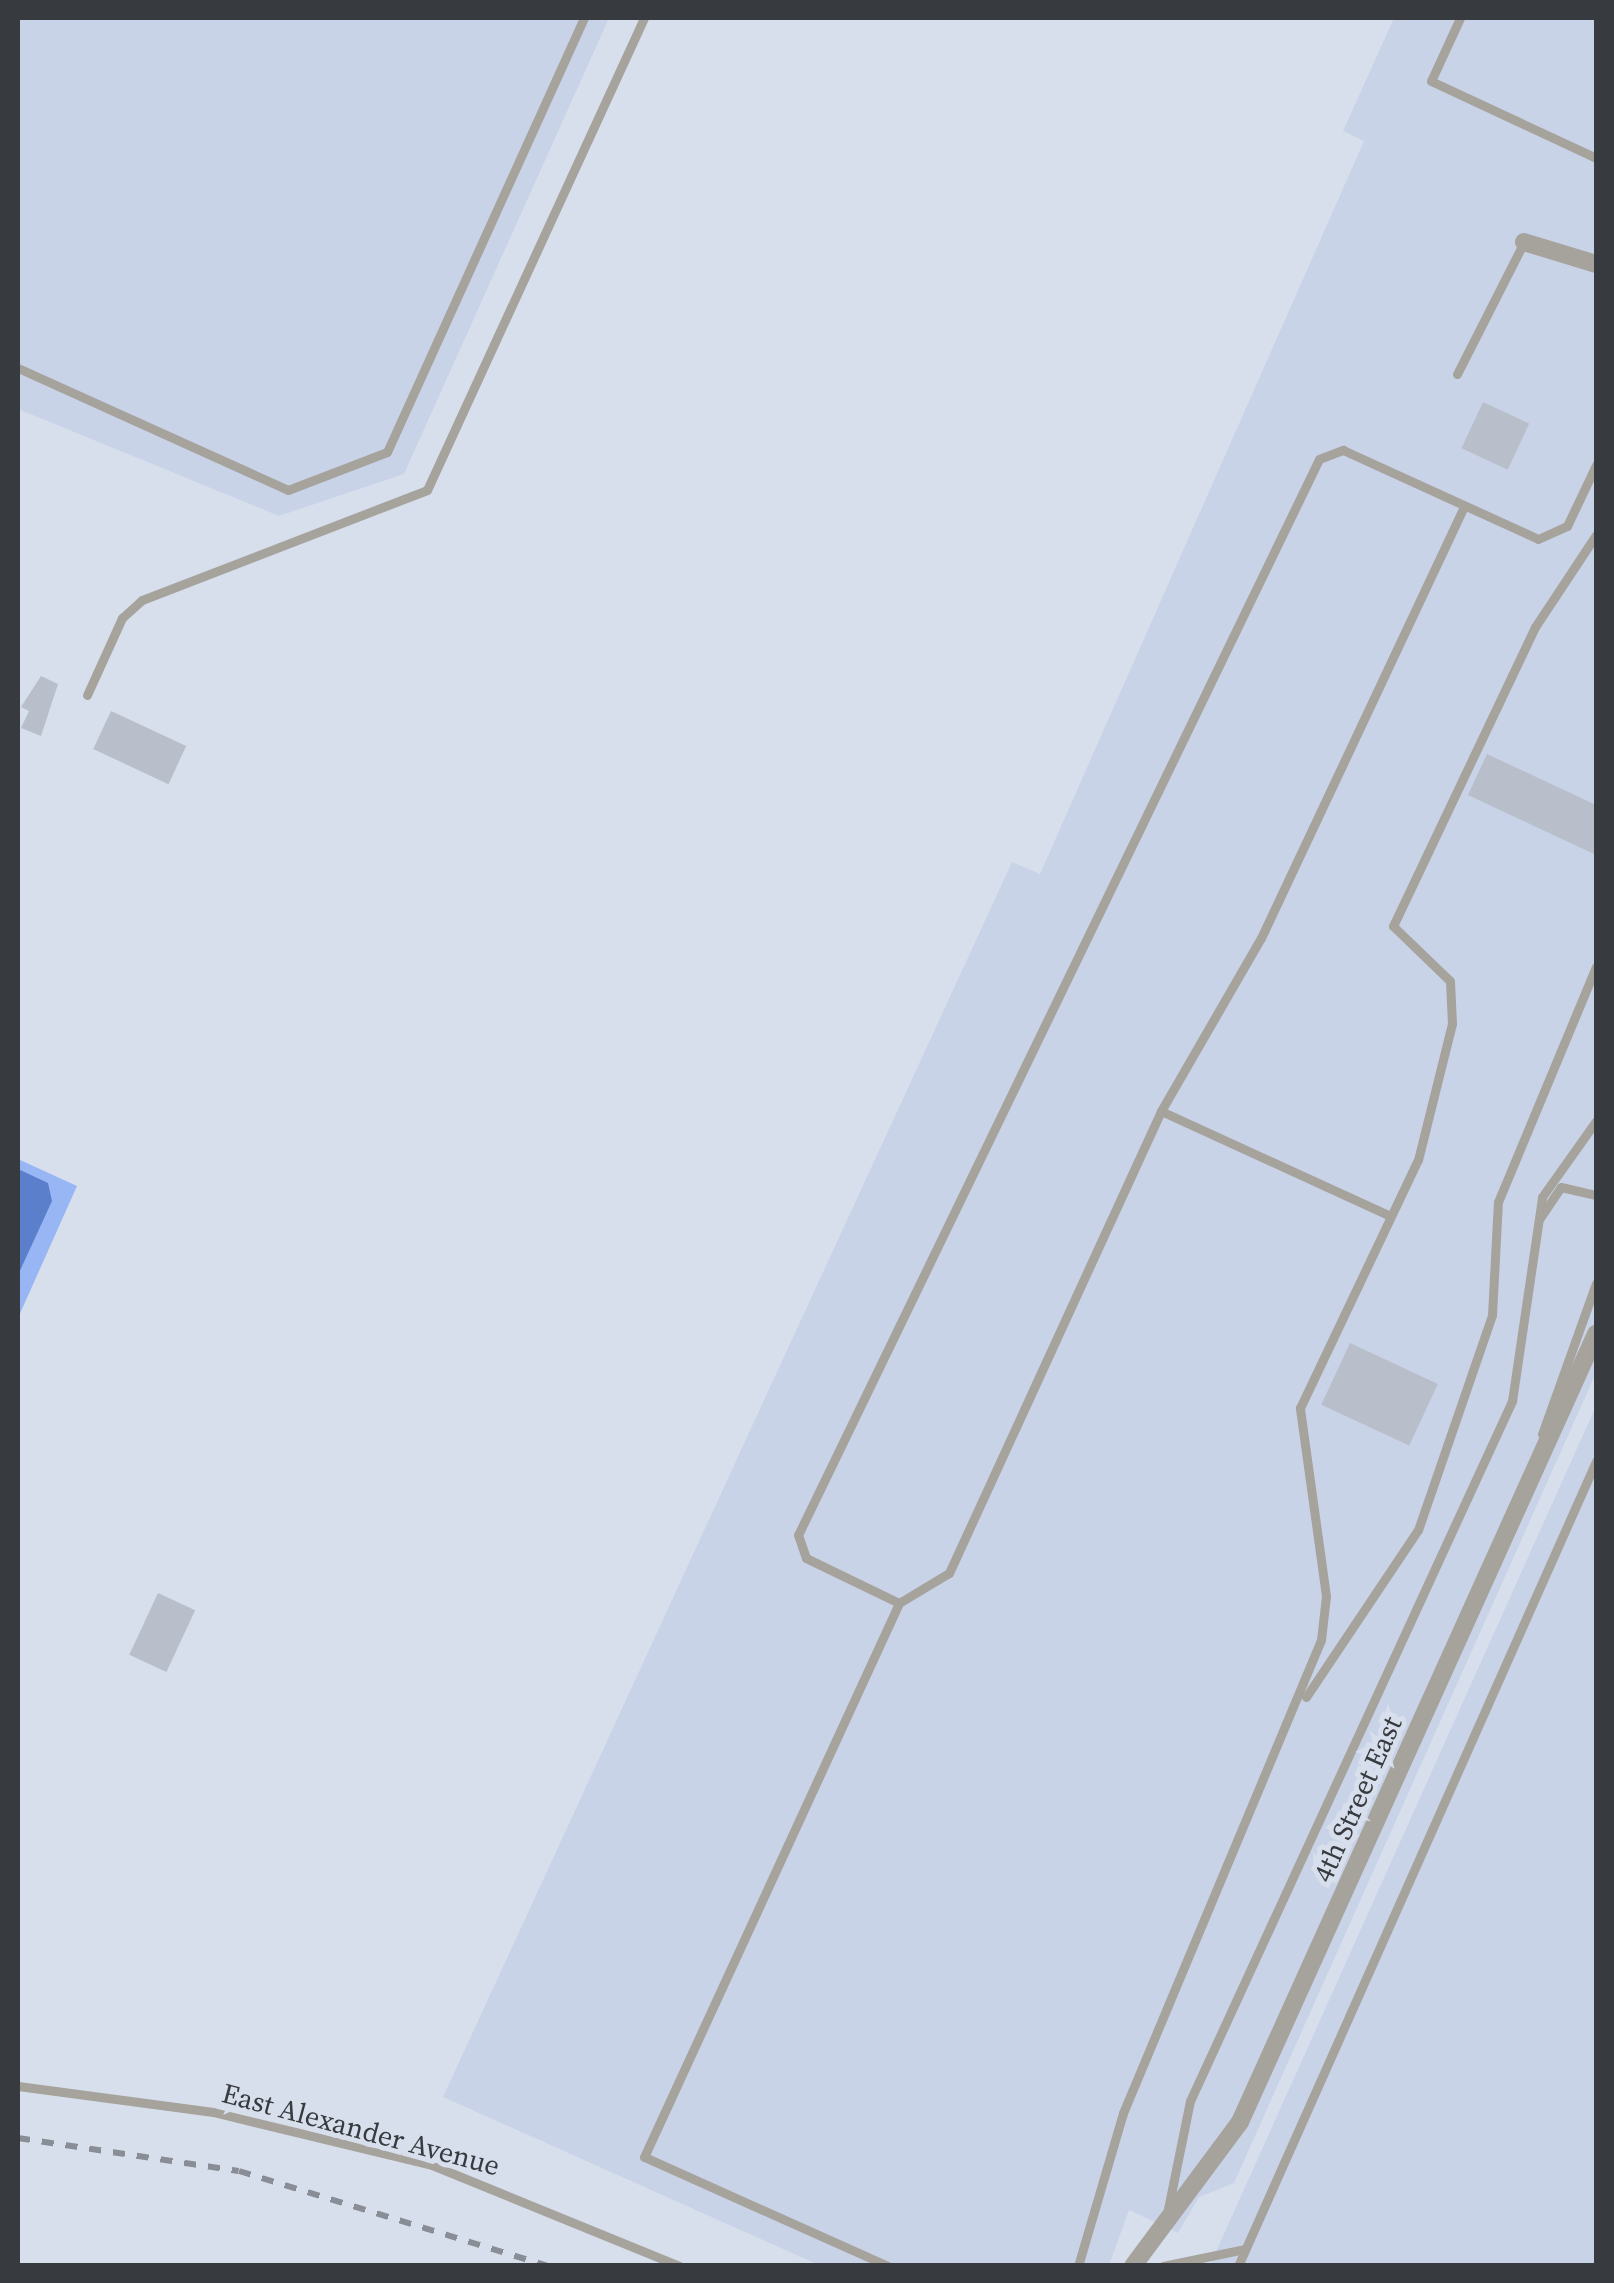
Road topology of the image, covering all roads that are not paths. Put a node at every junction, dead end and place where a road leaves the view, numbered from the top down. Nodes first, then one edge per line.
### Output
1 (584, 18) edge
2 (644, 18) edge
3 (1460, 18) edge
4 (1596, 158) edge
5 (1524, 242) joint
6 (1596, 264) edge
7 (18, 368) edge
8 (1456, 374) dead end
9 (1596, 465) edge
10 (1463, 508) junction
11 (1596, 535) edge
12 (87, 695) dead end
13 (1596, 967) edge
14 (1161, 1111) junction
15 (1596, 1121) edge
16 (1596, 1195) edge
17 (1390, 1216) junction
18 (1531, 1234) junction
19 (1596, 1283) edge
20 (1596, 1334) edge
21 (1596, 1461) edge
22 (1528, 1474) junction
23 (899, 1603) junction
24 (1302, 1704) junction
25 (18, 2086) edge
26 (1168, 2209) junction
27 (1244, 2249) junction
28 (678, 2266) edge
29 (888, 2266) edge
30 (1078, 2266) edge
31 (1133, 2266) edge
32 (1163, 2266) edge
33 (1238, 2266) edge

1 - 7 lane
2 - 12 lane
3 - 4 lane
5 - 6 street
5 - 8 lane
9 - 10 lane
10 - 14 lane
10 - 23 lane
11 - 17 lane
13 - 24 lane
14 - 17 lane
14 - 23 lane
15 - 18 lane
16 - 18 lane
17 - 24 lane
18 - 26 lane
19 - 22 lane
20 - 22 street, 4th Street East
21 - 27 lane
22 - 26 street, 4th Street East
23 - 29 lane
24 - 30 lane
25 - 28 lane, East Alexander Avenue
26 - 31 street, 4th Street East
27 - 32 lane
27 - 33 lane

